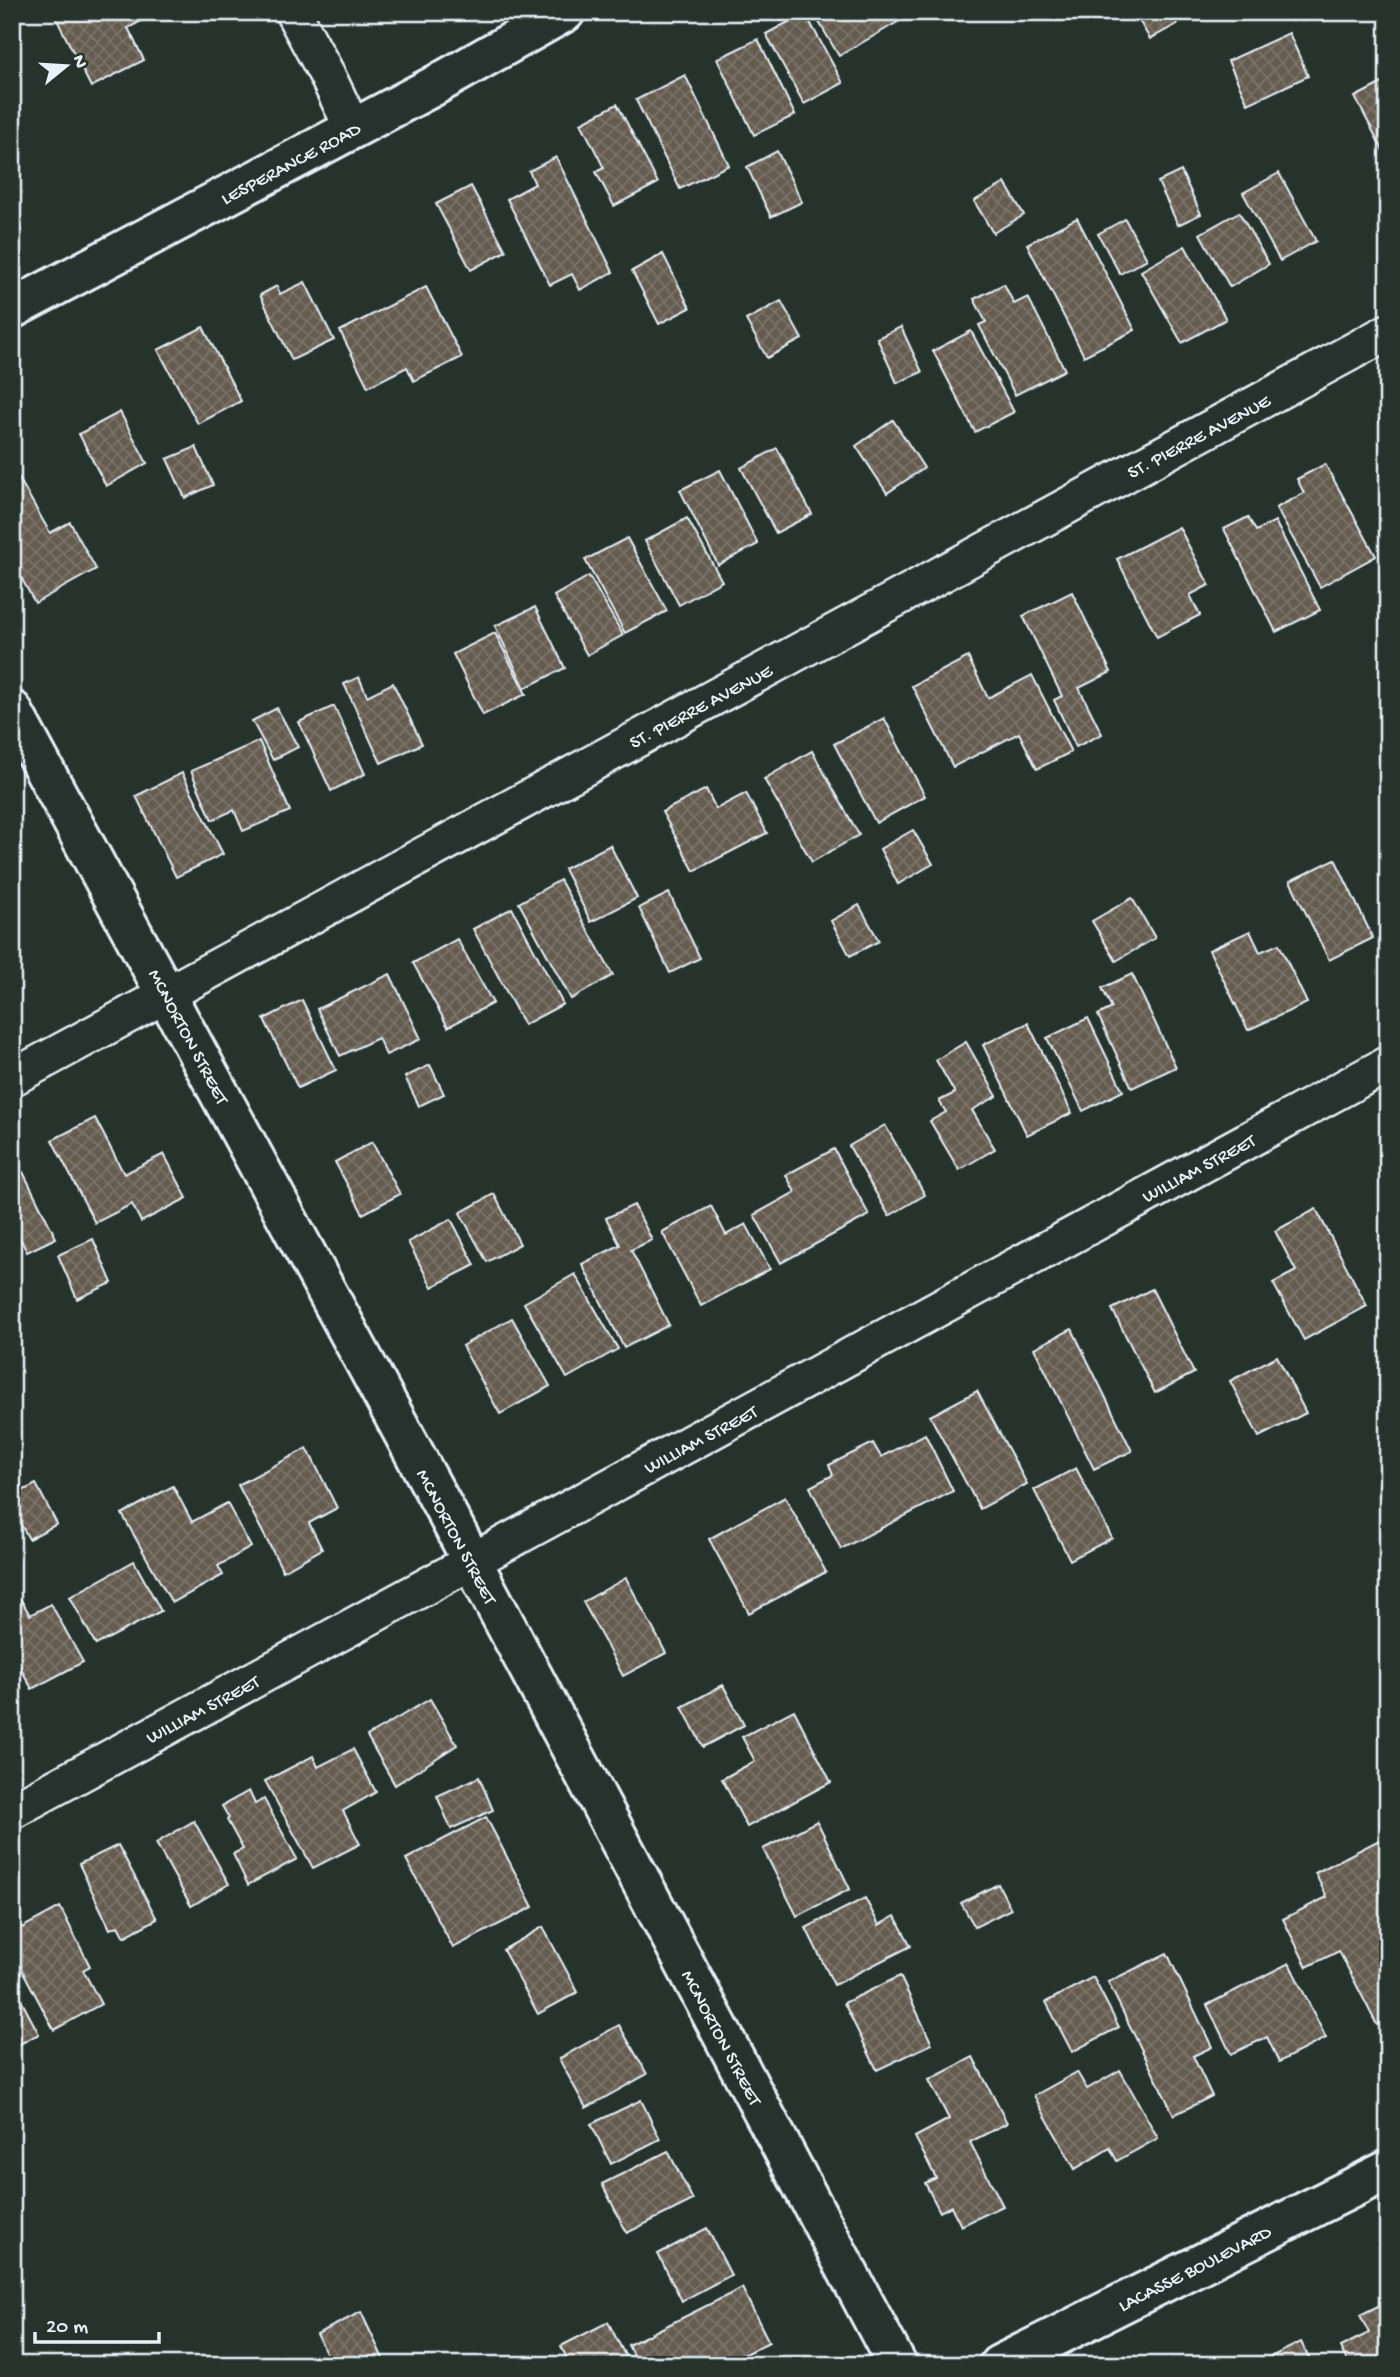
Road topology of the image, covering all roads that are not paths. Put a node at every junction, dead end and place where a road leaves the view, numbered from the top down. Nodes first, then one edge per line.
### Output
1 (293, 12) edge
2 (565, 12) edge
3 (353, 129) junction
4 (12, 309) edge
5 (1388, 332) edge
6 (12, 710) edge
7 (168, 995) junction
8 (1388, 1064) edge
9 (12, 1078) edge
10 (472, 1561) junction
11 (12, 1811) edge
12 (1388, 2170) edge
13 (897, 2365) edge
14 (999, 2365) edge

1 - 3 street
2 - 3 street, LESPERANCE ROAD
3 - 4 street, LESPERANCE ROAD
5 - 7 street, ST. PIERRE AVENUE
6 - 7 street, MCNORTON STREET
7 - 9 street, ST. PIERRE AVENUE
7 - 10 street, MCNORTON STREET
8 - 10 street, WILLIAM STREET
10 - 11 street, WILLIAM STREET
10 - 13 street, MCNORTON STREET
12 - 14 street, LACASSE BOULEVARD

